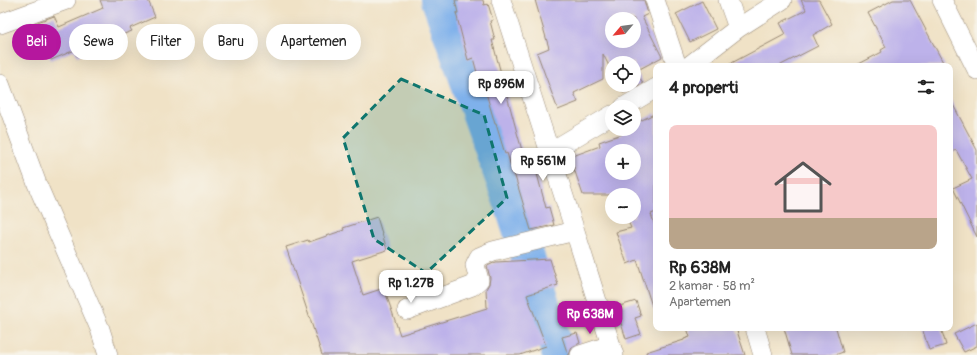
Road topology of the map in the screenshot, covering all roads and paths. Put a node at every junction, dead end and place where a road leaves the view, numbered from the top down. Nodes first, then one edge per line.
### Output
1 (66, 0) edge
2 (501, 0) edge
3 (655, 0) edge
4 (728, 0) edge
5 (782, 0) edge
6 (942, 0) edge
7 (0, 24) edge
8 (738, 28) junction
9 (676, 63) edge
10 (693, 63) edge
11 (977, 70) edge
12 (0, 84) edge
13 (653, 90) edge
14 (636, 100) edge
15 (605, 118) edge
16 (550, 152) junction
17 (575, 231) junction
18 (407, 310) dead end
19 (756, 331) edge
20 (612, 350) edge
21 (108, 355) edge
22 (580, 355) edge
23 (763, 355) edge

1 - 7 street
2 - 16 street
3 - 9 street
4 - 8 street
5 - 8 street
6 - 11 street
8 - 10 street
12 - 21 street
13 - 14 street
15 - 16 street
16 - 17 street
17 - 18 street
17 - 20 street
19 - 23 street
20 - 22 street

